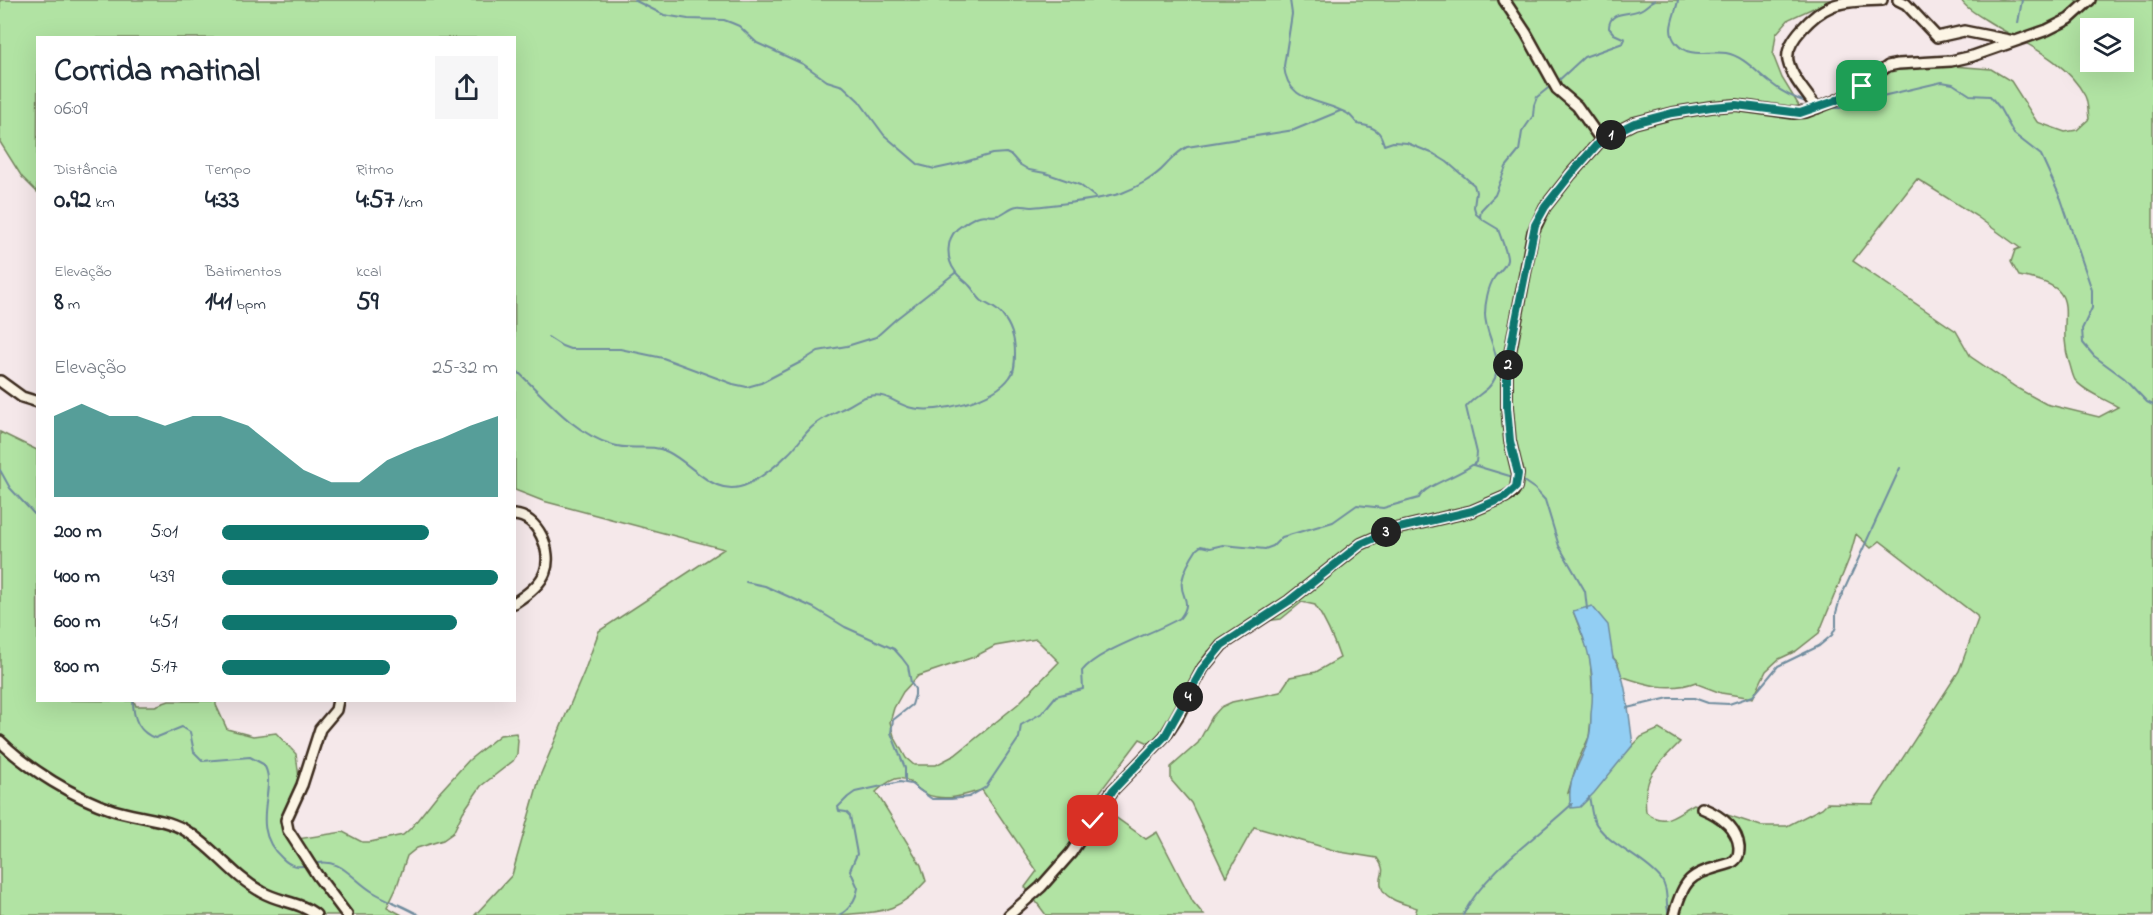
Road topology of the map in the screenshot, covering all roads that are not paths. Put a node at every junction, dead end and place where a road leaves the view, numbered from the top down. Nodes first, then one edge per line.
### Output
1 (1504, 0) edge
2 (1882, 0) edge
3 (1898, 0) edge
4 (2090, 0) edge
5 (2014, 41) junction
6 (1817, 108) junction
7 (1601, 140) junction
8 (0, 381) edge
9 (36, 401) edge
10 (516, 515) edge
11 (516, 601) edge
12 (338, 702) edge
13 (0, 741) edge
14 (1702, 807) dead end
15 (316, 915) edge
16 (347, 915) edge
17 (1009, 915) edge
18 (1674, 915) edge

1 - 7 street
2 - 6 street
3 - 5 street
4 - 5 street
5 - 6 street
6 - 7 street
7 - 17 street
8 - 9 street
10 - 11 street
12 - 16 street
13 - 15 street
14 - 18 street

